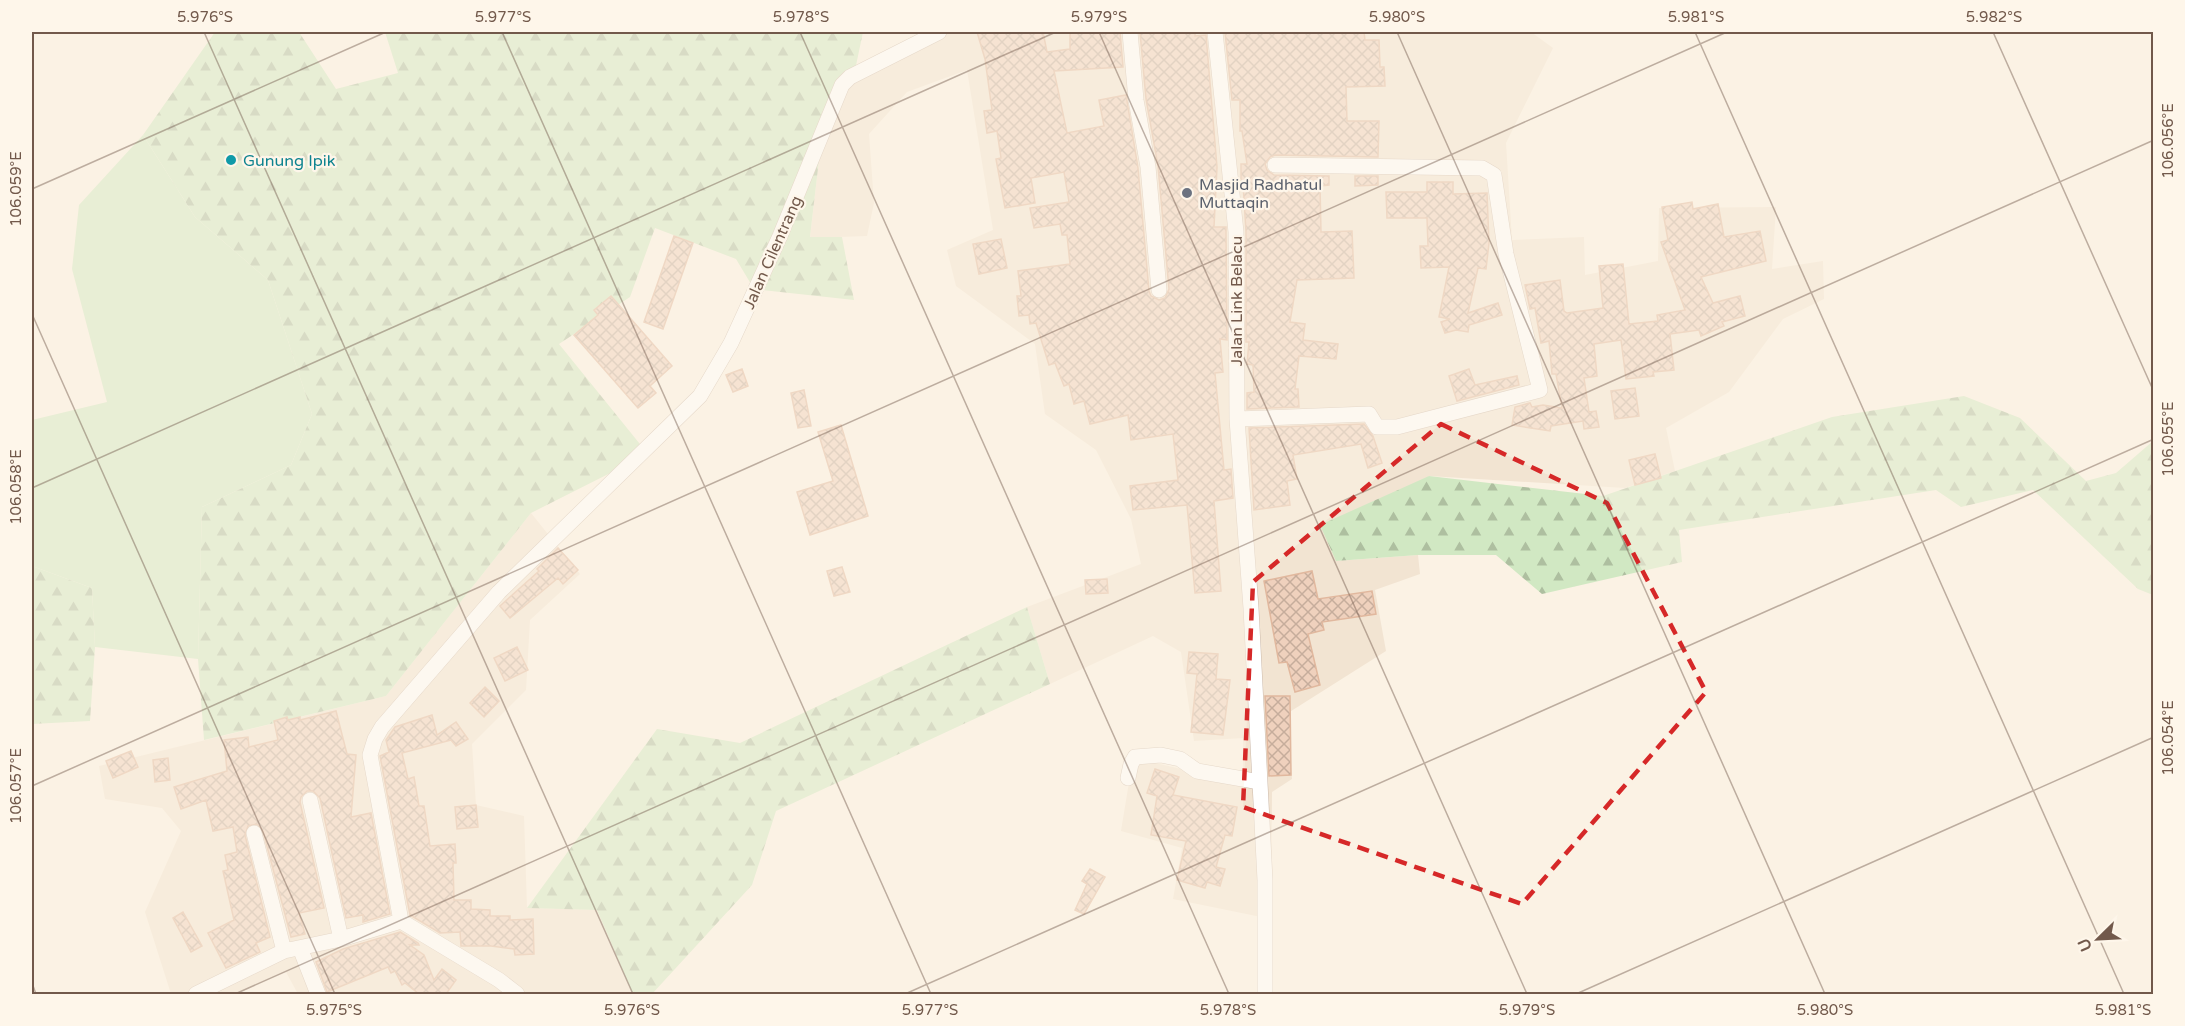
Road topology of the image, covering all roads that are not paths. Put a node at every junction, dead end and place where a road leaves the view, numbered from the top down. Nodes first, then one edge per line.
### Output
1 (939, 32) edge
2 (1130, 32) edge
3 (1215, 32) edge
4 (1275, 165) dead end
5 (1159, 290) dead end
6 (1237, 419) junction
7 (1128, 778) dead end
8 (1260, 782) junction
9 (310, 800) dead end
10 (254, 833) dead end
11 (402, 921) junction
12 (341, 939) junction
13 (300, 948) junction
14 (284, 951) junction
15 (196, 994) edge
16 (318, 994) edge
17 (517, 994) edge
18 (1265, 994) edge

1 - 11 street, Jalan Cilentrang
2 - 5 street
3 - 6 street, Jalan Link Belacu
4 - 6 street
6 - 8 street, Jalan Link Belacu
7 - 8 street
8 - 18 street, Jalan Link Belacu
9 - 12 street
10 - 14 street
11 - 12 street
11 - 17 street
12 - 13 street
13 - 14 street
13 - 16 street
14 - 15 street

